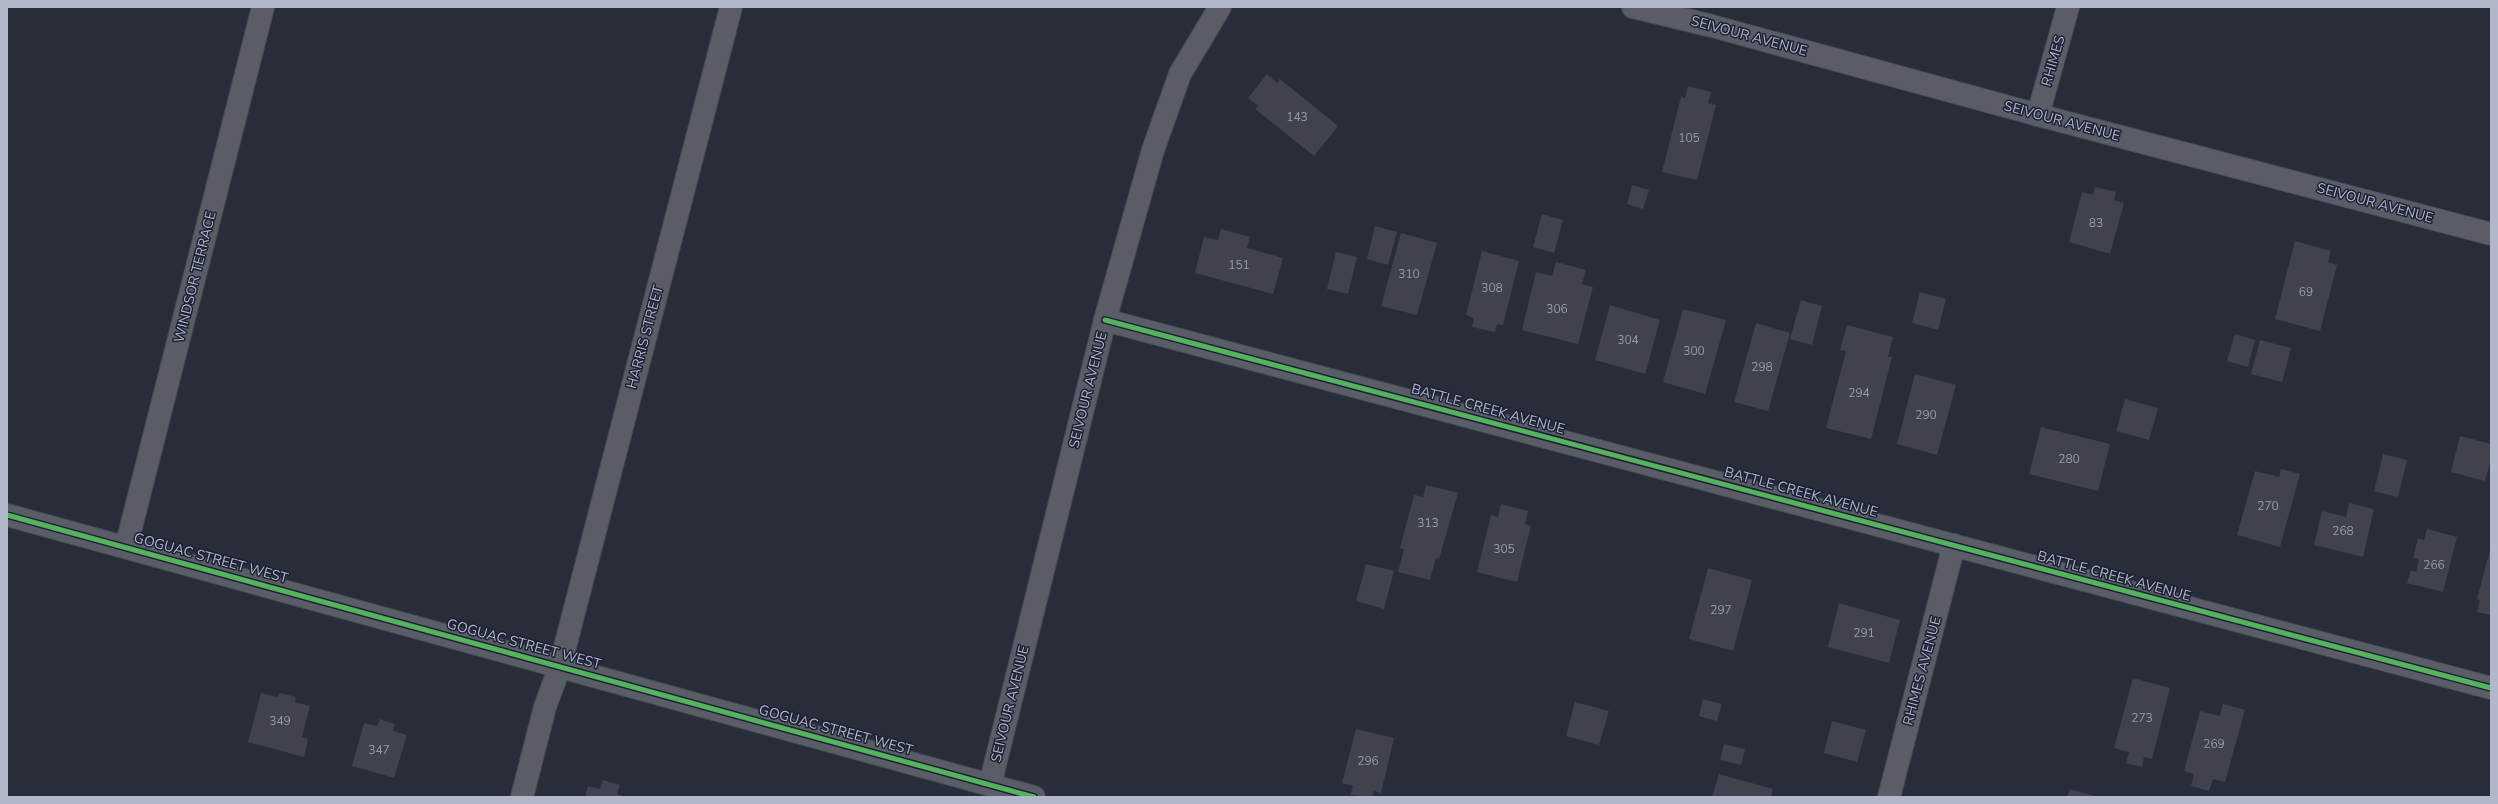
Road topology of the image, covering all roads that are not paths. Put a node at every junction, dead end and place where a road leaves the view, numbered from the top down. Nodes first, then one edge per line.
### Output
1 (263, 7) edge
2 (731, 7) edge
3 (1220, 7) edge
4 (1633, 7) edge
5 (2068, 7) edge
6 (2038, 114) junction
7 (2491, 234) edge
8 (1105, 320) junction
9 (7, 515) edge
10 (1954, 546) junction
11 (126, 547) junction
12 (560, 666) junction
13 (2491, 688) edge
14 (990, 785) junction
15 (522, 797) edge
16 (1034, 797) edge
17 (1889, 797) edge

1 - 11 street, WINDSOR TERRACE
2 - 12 street, HARRIS STREET
3 - 8 street, SEIVOUR AVENUE
4 - 6 street, SEIVOUR AVENUE
5 - 6 street, RHIMES
6 - 7 street, SEIVOUR AVENUE
8 - 10 street, BATTLE CREEK AVENUE
8 - 14 street, SEIVOUR AVENUE
9 - 11 street, GOGUAC STREET WEST
10 - 13 street, BATTLE CREEK AVENUE
10 - 17 street, RHIMES AVENUE
11 - 12 street, GOGUAC STREET WEST
12 - 14 street, GOGUAC STREET WEST
12 - 15 street, HARRIS STREET
14 - 16 street, GOGUAC STREET WEST

